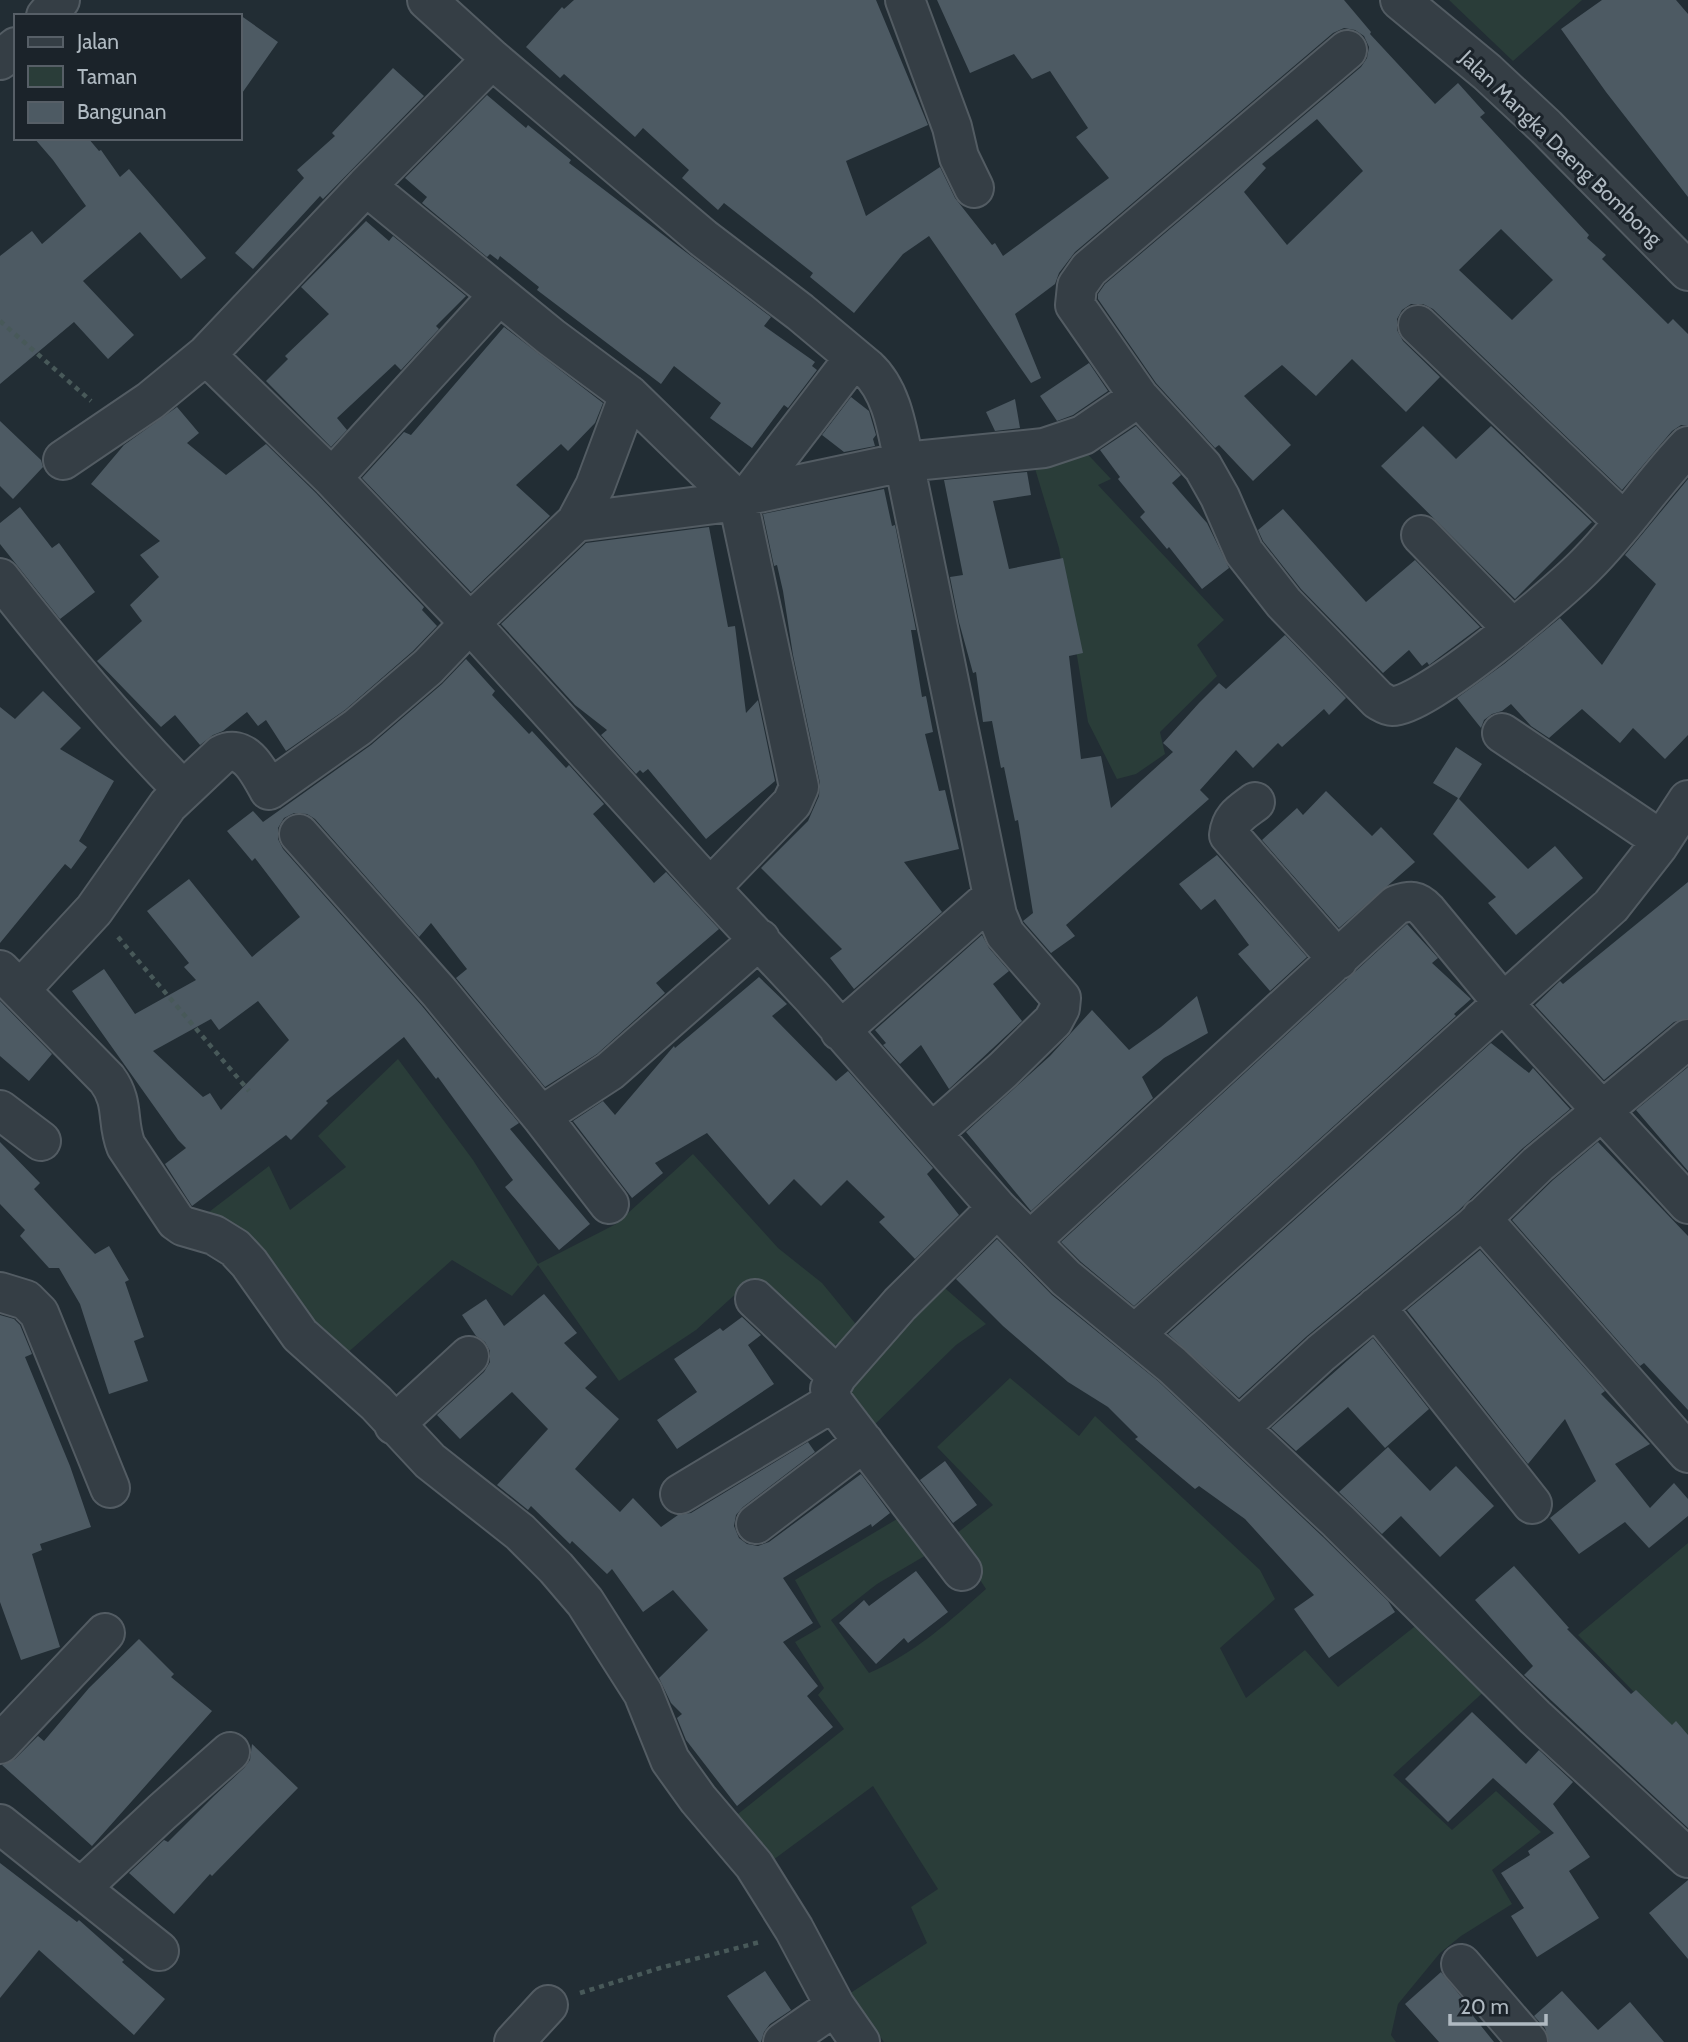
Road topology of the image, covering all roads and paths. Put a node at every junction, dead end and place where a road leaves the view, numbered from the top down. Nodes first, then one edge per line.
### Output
1 (60, 0) edge
2 (427, 0) edge
3 (905, 0) edge
4 (1400, 0) edge
5 (48, 14) edge
6 (14, 49) edge
7 (1348, 50) dead end
8 (492, 59) junction
9 (0, 60) edge
10 (366, 186) junction
11 (974, 188) dead end
12 (1688, 271) edge
13 (499, 295) junction
14 (0, 321) edge
15 (1418, 325) dead end
16 (206, 355) junction
17 (854, 358) junction
18 (629, 395) junction
19 (1139, 397) junction
20 (118, 425) junction
21 (1688, 446) edge
22 (63, 460) dead end
23 (904, 462) junction
24 (332, 478) junction
25 (743, 498) junction
26 (1623, 521) junction
27 (576, 522) junction
28 (1421, 535) dead end
29 (0, 578) edge
30 (470, 623) junction
31 (1513, 629) junction
32 (1502, 733) dead end
33 (177, 796) junction
34 (1688, 800) edge
35 (1255, 802) dead end
36 (299, 834) dead end
37 (1661, 840) junction
38 (710, 888) junction
39 (993, 896) junction
40 (94, 910) junction
41 (760, 939) junction
42 (1338, 960) junction
43 (10, 980) edge
44 (1504, 1004) junction
45 (840, 1031) junction
46 (1688, 1039) edge
47 (249, 1091) dead end
48 (0, 1110) edge
49 (1603, 1111) junction
50 (541, 1116) junction
51 (932, 1133) junction
52 (41, 1141) dead end
53 (609, 1204) dead end
54 (1688, 1204) edge
55 (997, 1208) junction
56 (1481, 1218) junction
57 (1030, 1241) junction
58 (0, 1292) edge
59 (755, 1299) dead end
60 (1376, 1307) junction
61 (1135, 1334) junction
62 (469, 1356) dead end
63 (835, 1389) junction
64 (394, 1425) junction
65 (1239, 1427) junction
66 (864, 1442) junction
67 (1688, 1453) edge
68 (110, 1488) dead end
69 (680, 1494) dead end
70 (1532, 1504) dead end
71 (756, 1524) dead end
72 (962, 1571) dead end
73 (105, 1633) dead end
74 (4, 1726) edge
75 (230, 1752) dead end
76 (0, 1824) edge
77 (1688, 1858) edge
78 (81, 1888) junction
79 (794, 1929) junction
80 (159, 1951) dead end
81 (1461, 1964) dead end
82 (548, 2005) joint
83 (835, 2006) junction
84 (514, 2042) edge
85 (783, 2042) edge
86 (860, 2042) edge
87 (1528, 2042) edge

1 - 5 street
2 - 8 street
3 - 11 street
4 - 12 street, Jalan Mangka Daeng Bombong
6 - 9 street
7 - 19 street
8 - 10 street
8 - 17 street
10 - 13 street
10 - 16 street
13 - 18 street
13 - 24 street
14 - 20 path
15 - 26 street
16 - 20 street
16 - 24 street
17 - 23 street
17 - 25 street
18 - 25 street
18 - 27 street
19 - 23 street
19 - 31 street
20 - 22 street
21 - 26 street
23 - 25 street
23 - 39 street
24 - 30 street
25 - 27 street
25 - 38 street
26 - 31 street
27 - 30 street
28 - 31 street
29 - 33 street
30 - 33 street
30 - 38 street
32 - 37 street
33 - 40 street
34 - 37 street
35 - 42 street
36 - 50 street
37 - 44 street
38 - 41 street
39 - 45 street
39 - 51 street
40 - 43 street
40 - 47 path
41 - 45 street
41 - 50 street
42 - 44 street
42 - 57 street
43 - 64 street
44 - 49 street
44 - 61 street
45 - 51 street
46 - 49 street
48 - 52 street
49 - 54 street
49 - 56 street
50 - 53 street
51 - 55 street
55 - 57 street
55 - 63 street
56 - 60 street
56 - 67 street
57 - 61 street
58 - 68 street
59 - 63 street
60 - 65 street
60 - 70 street
61 - 65 street
62 - 64 street
63 - 66 street
63 - 69 street
64 - 79 street
65 - 77 street
66 - 71 street
66 - 72 street
73 - 74 street
75 - 78 street
76 - 78 street
78 - 80 street
79 - 82 path
79 - 83 street
81 - 87 street
82 - 84 street
83 - 85 street
83 - 86 street

